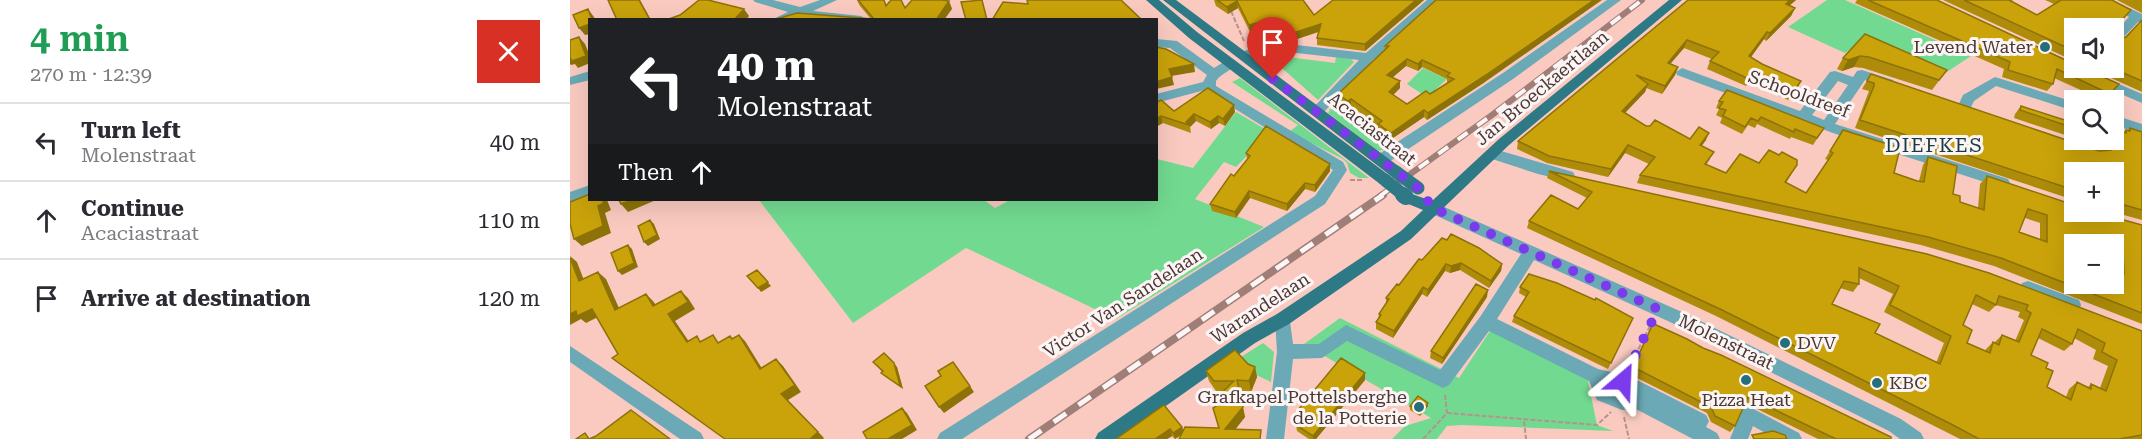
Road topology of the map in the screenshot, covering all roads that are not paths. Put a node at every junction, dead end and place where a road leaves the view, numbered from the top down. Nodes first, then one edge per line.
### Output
1 (759, 0) edge
2 (831, 0) edge
3 (1152, 0) edge
4 (1169, 0) edge
5 (1434, 0) edge
6 (1616, 0) edge
7 (1676, 0) edge
8 (2103, 0) edge
9 (801, 12) junction
10 (2132, 14) edge
11 (783, 18) edge
12 (846, 18) edge
13 (1193, 35) junction
14 (1158, 43) edge
15 (1173, 44) junction
16 (1369, 57) junction
17 (1237, 60) junction
18 (1682, 72) dead end
19 (588, 76) edge
20 (2096, 78) edge
21 (1212, 80) junction
22 (570, 81) edge
23 (1856, 83) junction
24 (1896, 85) edge
25 (1158, 98) edge
26 (2142, 99) edge
27 (2064, 104) edge
28 (1964, 108) edge
29 (1310, 114) junction
30 (1803, 117) junction
31 (2124, 123) edge
32 (1827, 126) junction
33 (2142, 129) edge
34 (1494, 154) junction
35 (1381, 160) junction
36 (1388, 177) junction
37 (1581, 179) edge
38 (2018, 188) edge
39 (588, 191) edge
40 (570, 198) edge
41 (1433, 208) junction
42 (1532, 252) junction
43 (2009, 281) edge
44 (2092, 313) edge
45 (1283, 320) junction
46 (1486, 322) junction
47 (1285, 352) junction
48 (570, 353) edge
49 (1596, 376) junction
50 (1708, 431) edge
51 (695, 439) edge
52 (946, 439) edge
53 (1104, 439) edge
54 (1275, 439) edge
55 (1738, 439) edge
56 (1793, 439) edge
57 (1915, 439) edge

1 - 9 street
2 - 9 street
3 - 13 main road, Acaciastraat
4 - 17 main road, Acaciastraat
5 - 16 street
6 - 35 street
7 - 34 main road, Jan Broeckaertlaan
8 - 10 street
9 - 11 street
9 - 12 street
13 - 15 street
13 - 17 main road, Acaciastraat
14 - 15 street
15 - 21 street
16 - 17 street
16 - 29 street
17 - 21 street
17 - 29 main road, Acaciastraat
18 - 30 street, Schooldreef
19 - 22 street
20 - 26 street
21 - 25 street
21 - 52 street, Victor Van Sandelaan
23 - 24 street
23 - 30 street
23 - 32 street
27 - 28 street
29 - 35 main road, Acaciastraat
29 - 36 main road, Acaciastraat
30 - 32 street, Schooldreef
31 - 33 street
32 - 38 street, Schooldreef
34 - 37 street
34 - 41 main road, Jan Broeckaertlaan
35 - 36 main road, Acaciastraat
36 - 41 main road, Acaciastraat, bridge
39 - 40 street
41 - 42 street, Molenstraat
41 - 45 main road, Warandelaan
42 - 46 street
42 - 57 street, Molenstraat
43 - 44 street
45 - 47 street
45 - 53 main road, Warandelaan
46 - 47 street
46 - 49 street
47 - 54 street
48 - 51 street
49 - 50 street
49 - 50 street
55 - 56 street

